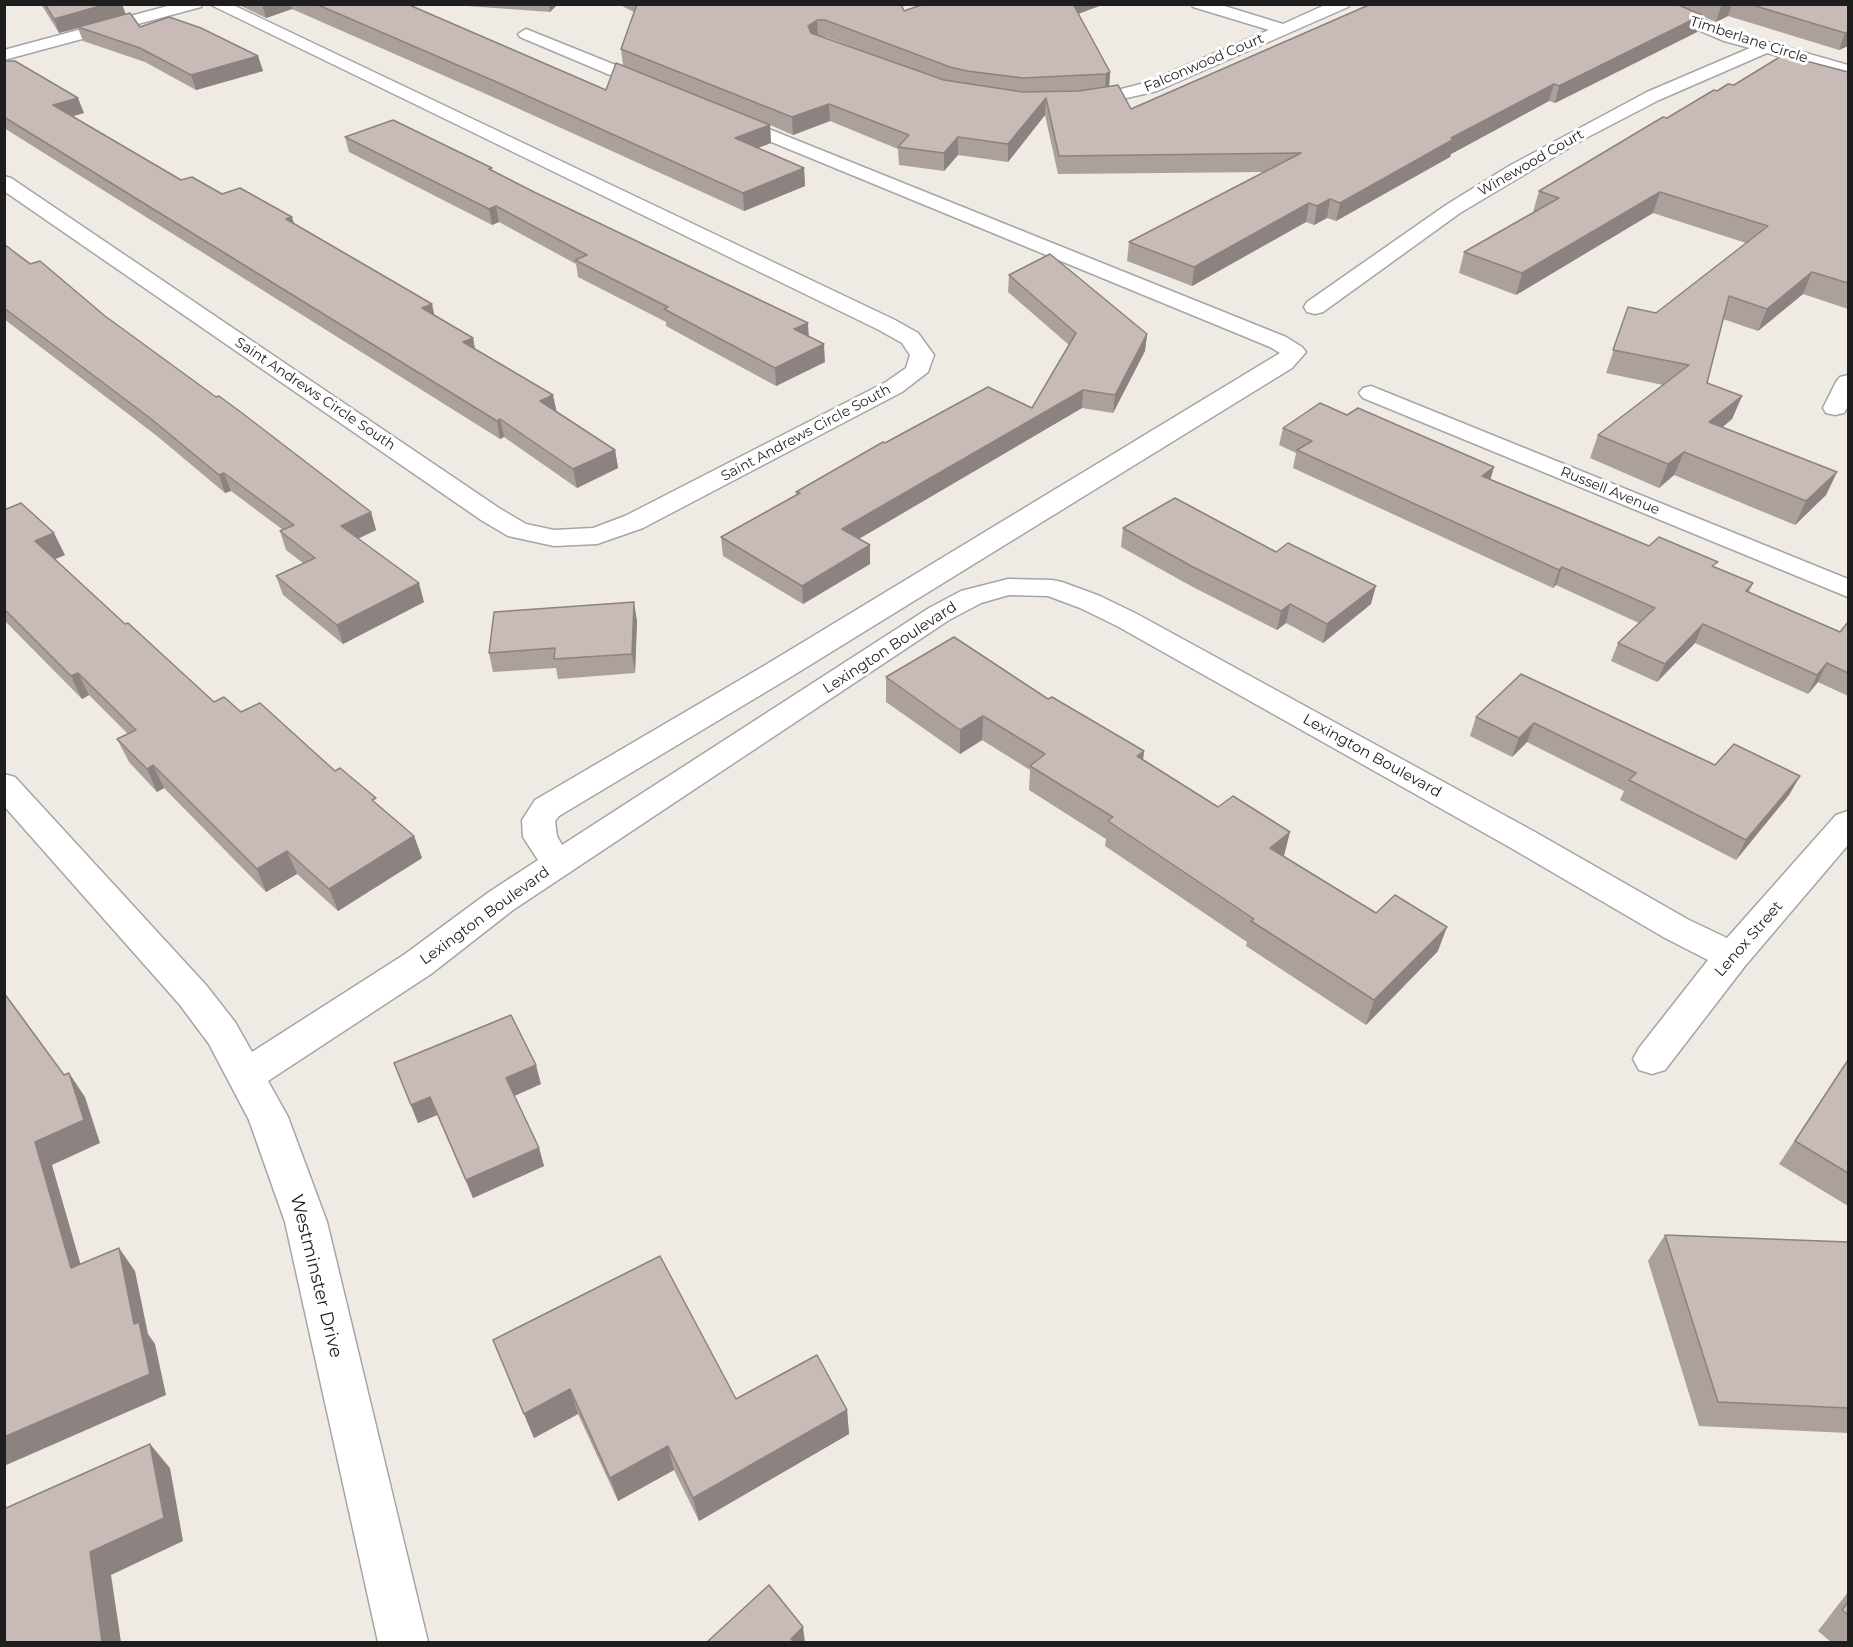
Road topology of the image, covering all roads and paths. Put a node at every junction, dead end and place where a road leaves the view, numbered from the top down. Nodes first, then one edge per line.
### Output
1 (195, 4) edge
2 (217, 4) edge
3 (1199, 4) edge
4 (1342, 4) edge
5 (1651, 4) edge
6 (1284, 30) junction
7 (526, 34) dead end
8 (1764, 48) junction
9 (4, 55) edge
10 (1848, 70) edge
11 (1060, 102) edge
12 (4, 182) edge
13 (1315, 307) dead end
14 (1848, 382) edge
15 (1371, 393) dead end
16 (1835, 408) dead end
17 (1848, 589) edge
18 (4, 785) edge
19 (1848, 823) edge
20 (557, 864) junction
21 (1732, 956) junction
22 (1652, 1059) dead end
23 (246, 1075) junction
24 (403, 1642) edge

1 - 9 street
2 - 12 street, Saint Andrews Circle South
3 - 6 street
4 - 6 street, Falconwood Court
5 - 8 street, Timberlane Circle
6 - 11 street, Falconwood Court
7 - 20 street
8 - 10 street, Timberlane Circle
8 - 13 street, Winewood Court
14 - 16 street
15 - 17 street, Russell Avenue
18 - 23 street, Westminster Drive
19 - 21 street, Lenox Street
20 - 21 street, Lexington Boulevard
20 - 23 street, Lexington Boulevard
21 - 22 street, Lenox Street
23 - 24 street, Westminster Drive

